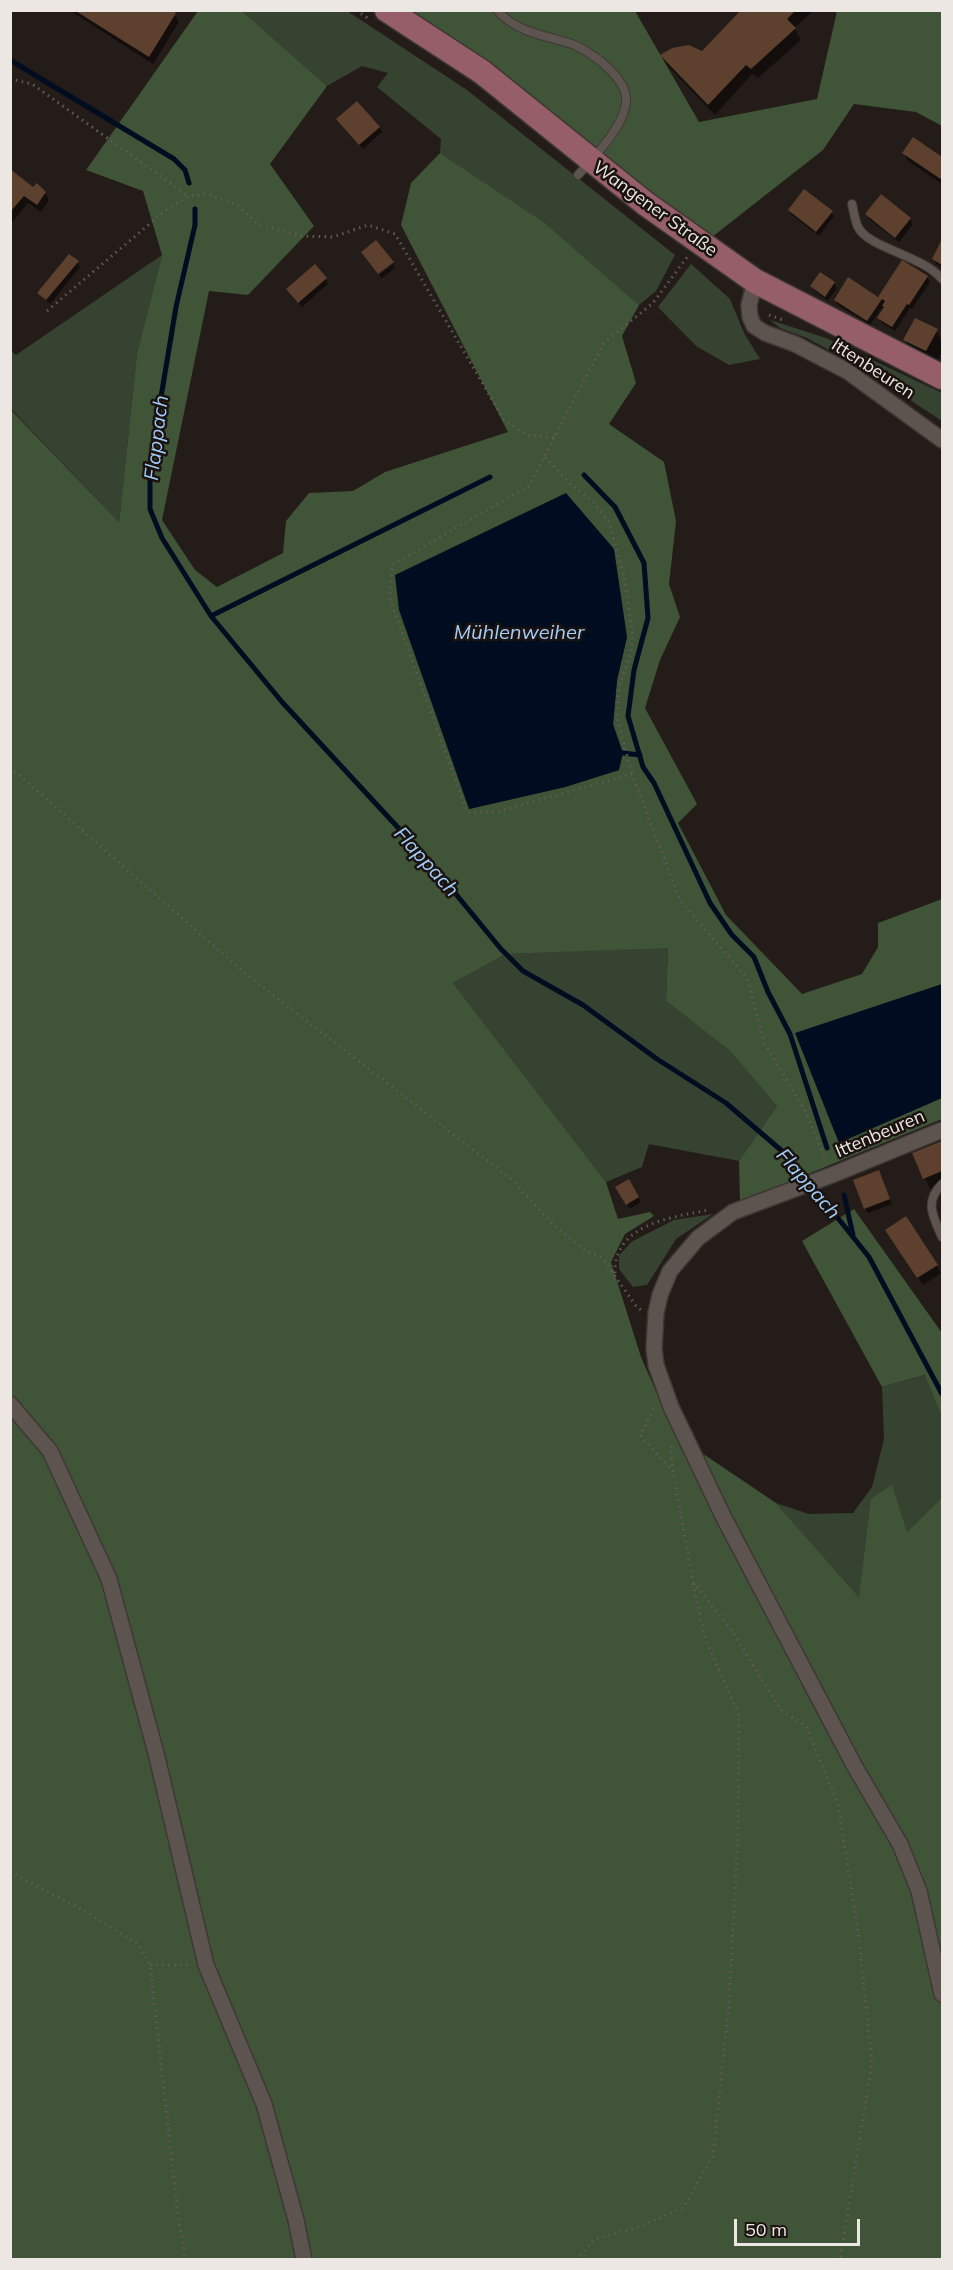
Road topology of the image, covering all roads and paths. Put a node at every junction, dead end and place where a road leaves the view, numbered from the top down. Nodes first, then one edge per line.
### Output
1 (387, 10) edge
2 (497, 10) edge
3 (10, 79) edge
4 (584, 168) junction
5 (188, 196) junction
6 (852, 204) dead end
7 (697, 241) junction
8 (942, 279) edge
9 (755, 281) junction
10 (47, 311) dead end
11 (942, 377) edge
12 (554, 438) junction
13 (942, 440) edge
14 (545, 457) junction
15 (10, 767) edge
16 (632, 774) junction
17 (942, 1130) edge
18 (827, 1177) junction
19 (942, 1184) edge
20 (733, 1212) junction
21 (942, 1236) edge
22 (615, 1275) junction
23 (656, 1313) junction
24 (665, 1389) junction
25 (10, 1404) edge
26 (682, 1427) junction
27 (673, 1471) junction
28 (693, 1581) junction
29 (10, 1872) edge
30 (150, 1965) junction
31 (206, 1965) junction
32 (942, 1994) edge
33 (186, 2259) edge
34 (304, 2259) edge
35 (576, 2259) edge
36 (840, 2259) edge

1 - 4 main road, Wangener Straße
2 - 4 lane
3 - 5 path
4 - 7 main road, Wangener Straße
5 - 10 path
5 - 12 path
6 - 8 lane
7 - 9 main road, Wangener Straße
7 - 12 path
9 - 11 main road, Wangener Straße
9 - 13 street, Ittenbeuren
12 - 14 path
14 - 16 path
14 - 16 path
15 - 22 path
16 - 18 path
17 - 18 street, Ittenbeuren
18 - 20 street, Ittenbeuren
19 - 21 lane
20 - 22 path
20 - 23 street, Ittenbeuren
22 - 23 path
23 - 24 street, Ittenbeuren
24 - 26 street, Ittenbeuren
24 - 27 path
25 - 31 street
26 - 27 path
26 - 32 street, Ittenbeuren
27 - 28 path
28 - 35 path
28 - 36 path
29 - 30 path
30 - 31 path
30 - 33 path
31 - 34 street

